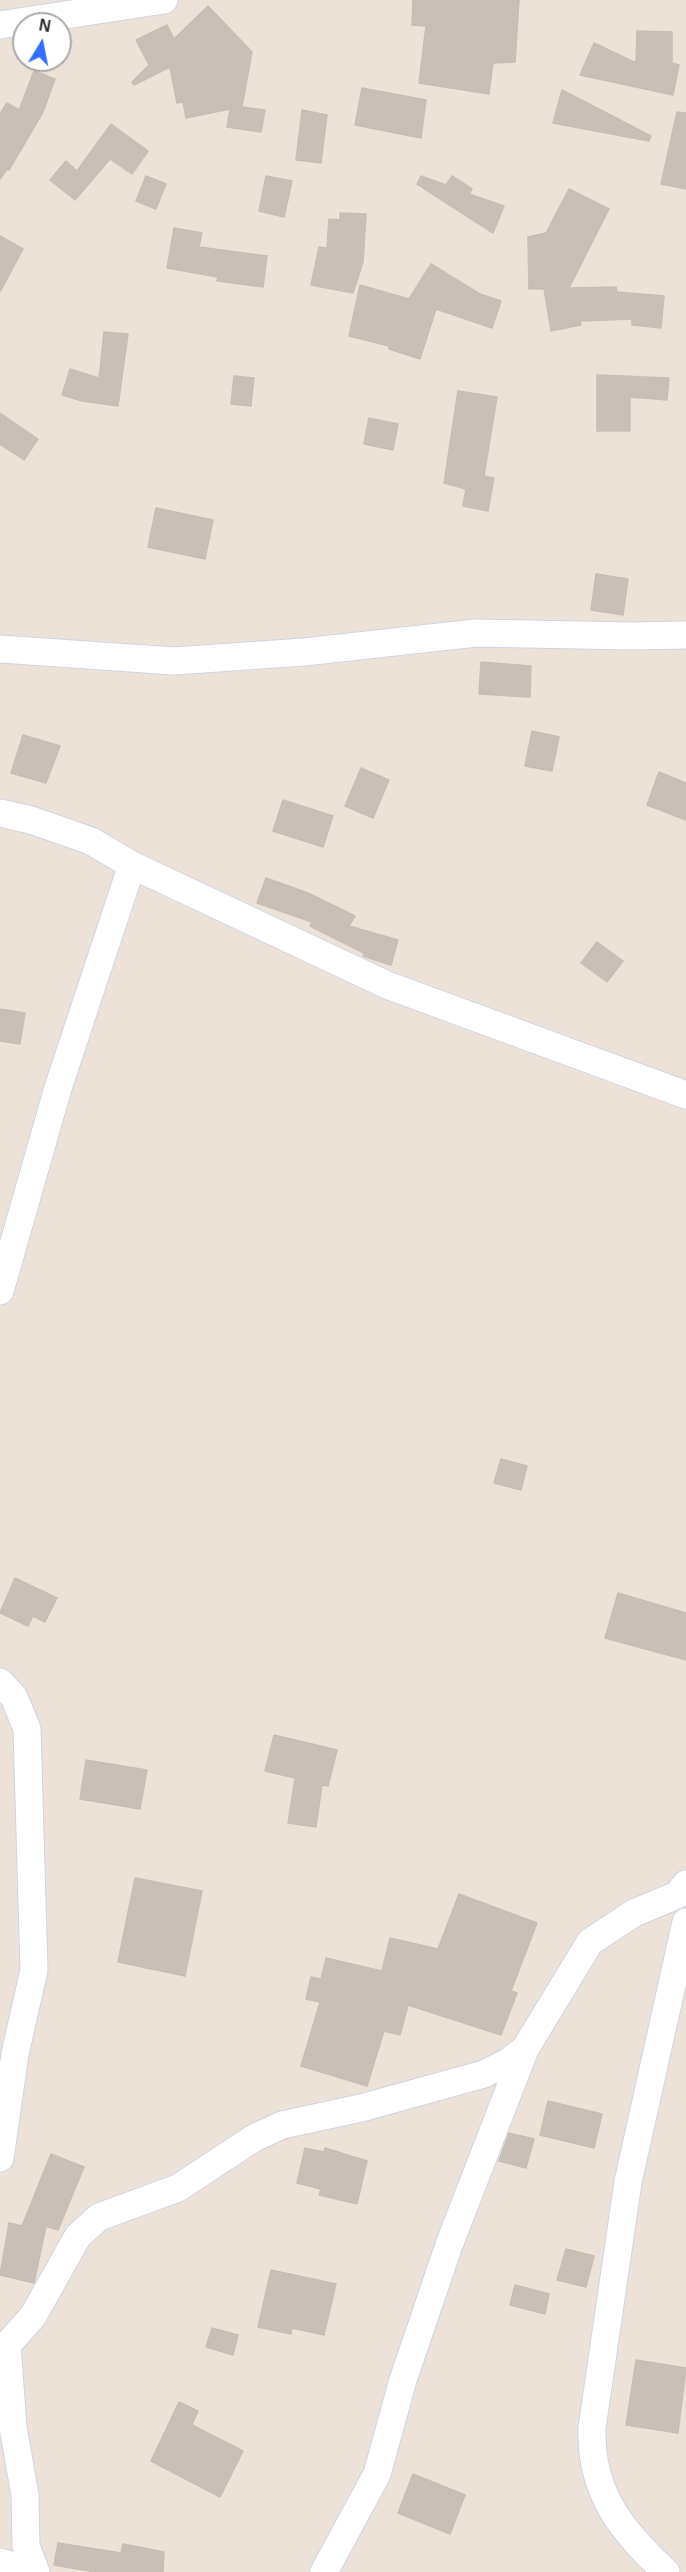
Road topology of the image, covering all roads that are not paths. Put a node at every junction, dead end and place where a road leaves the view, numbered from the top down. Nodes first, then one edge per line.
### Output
1 (164, 0) edge
2 (0, 25) edge
3 (686, 635) edge
4 (0, 649) edge
5 (0, 813) edge
6 (132, 865) junction
7 (686, 1095) edge
8 (0, 1291) edge
9 (0, 1682) edge
10 (686, 1884) edge
11 (686, 1922) edge
12 (525, 2049) junction
13 (0, 2158) edge
14 (4, 2349) edge
15 (0, 2562) edge
16 (35, 2572) edge
17 (324, 2572) edge
18 (666, 2572) edge

1 - 2 street
3 - 4 street
5 - 6 street
6 - 7 street
6 - 8 street
9 - 13 street
10 - 12 street
11 - 18 street
12 - 14 street
12 - 17 street
14 - 16 street
15 - 16 street

